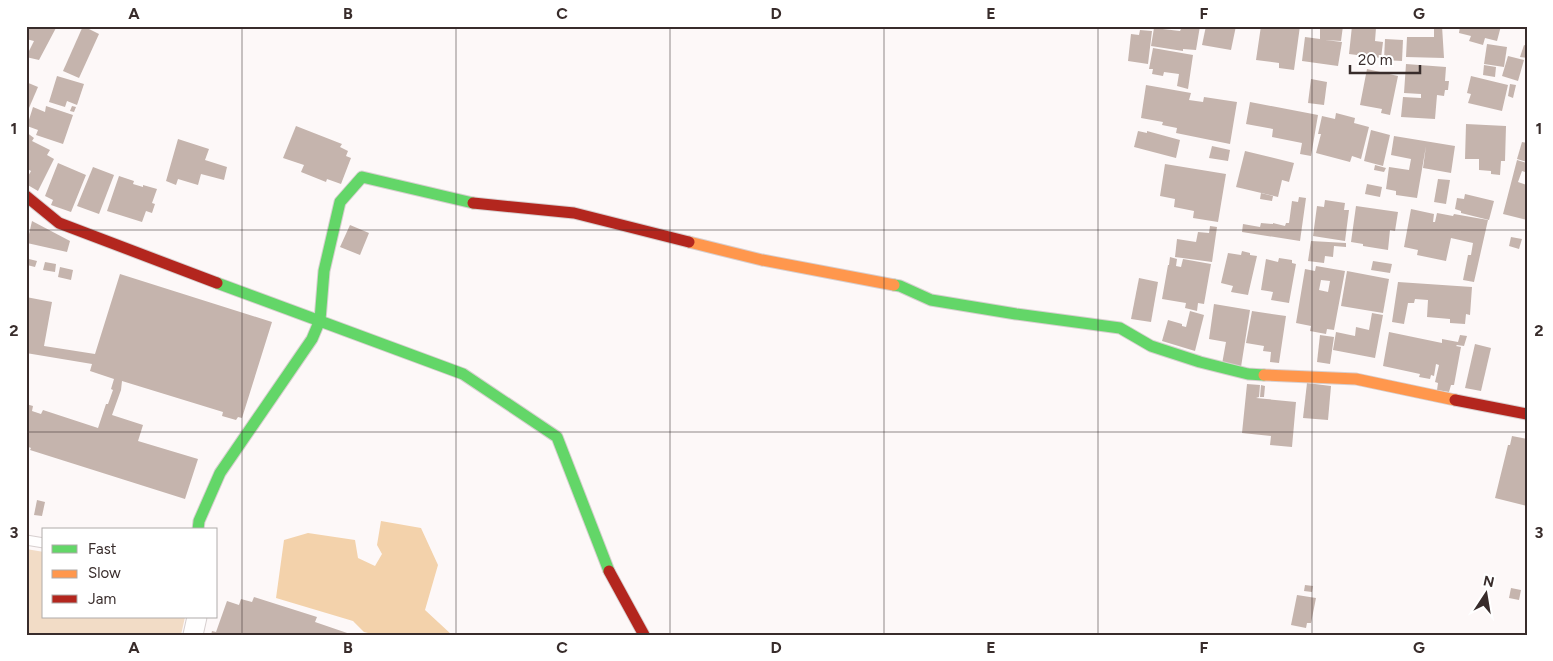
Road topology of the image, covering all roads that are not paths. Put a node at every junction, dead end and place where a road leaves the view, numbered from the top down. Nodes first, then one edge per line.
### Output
1 (26, 196) edge
2 (320, 320) junction
3 (1527, 414) edge
4 (198, 528) edge
5 (26, 540) edge
6 (42, 543) edge
7 (197, 618) edge
8 (193, 635) edge
9 (644, 635) edge

1 - 2 street
2 - 3 street
2 - 4 street
2 - 9 street
5 - 6 lane
7 - 8 street

